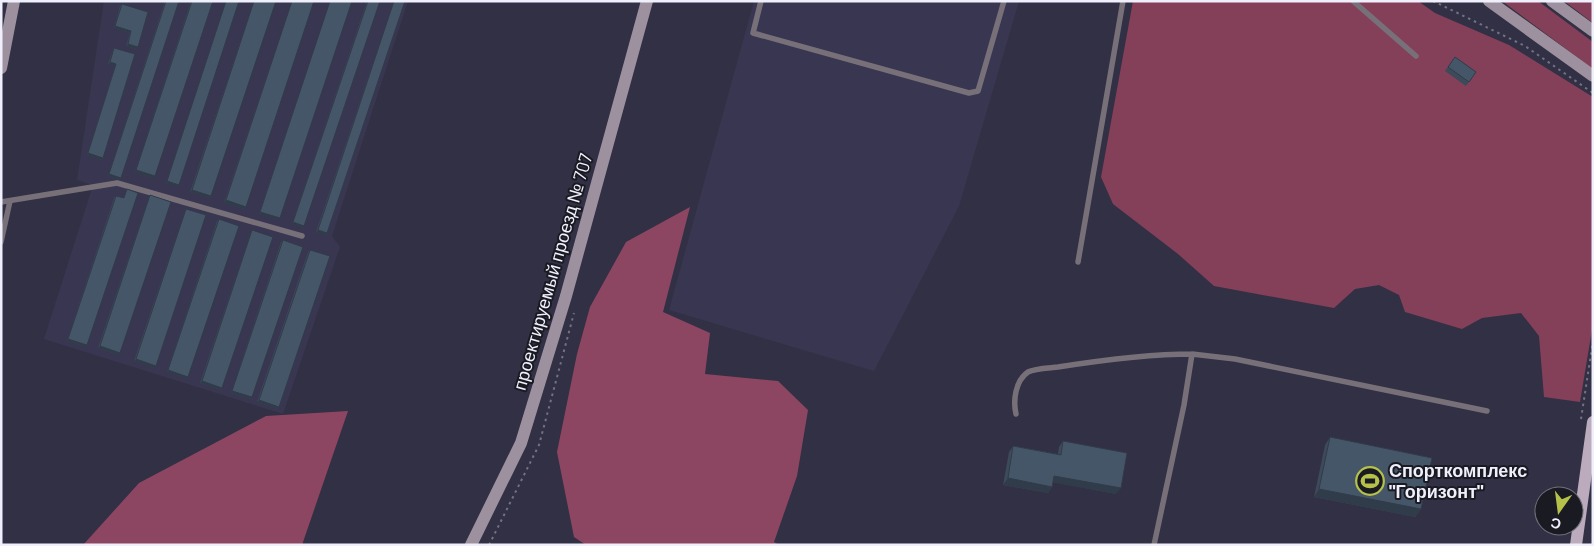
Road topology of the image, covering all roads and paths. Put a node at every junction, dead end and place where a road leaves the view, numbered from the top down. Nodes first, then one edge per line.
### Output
1 (14, 1) edge
2 (647, 1) edge
3 (762, 1) edge
4 (1004, 1) edge
5 (1124, 1) edge
6 (1353, 1) edge
7 (1433, 1) edge
8 (1489, 1) edge
9 (1552, 1) edge
10 (1593, 31) edge
11 (1416, 56) dead end
12 (1, 68) edge
13 (1593, 76) edge
14 (1593, 93) edge
15 (10, 201) junction
16 (1, 202) edge
17 (302, 236) dead end
18 (1, 242) edge
19 (1078, 262) dead end
20 (1192, 354) junction
21 (1487, 411) dead end
22 (1016, 414) dead end
23 (1593, 422) edge
24 (471, 545) edge
25 (1154, 545) edge
26 (1576, 545) edge

1 - 12 street
2 - 24 street, проектируемый проезд № 707
3 - 4 lane
5 - 19 lane
6 - 11 lane
7 - 14 path
8 - 13 street
9 - 10 street
15 - 16 lane
15 - 17 lane
15 - 18 lane
20 - 21 lane
20 - 22 lane
20 - 25 lane
23 - 26 main road

